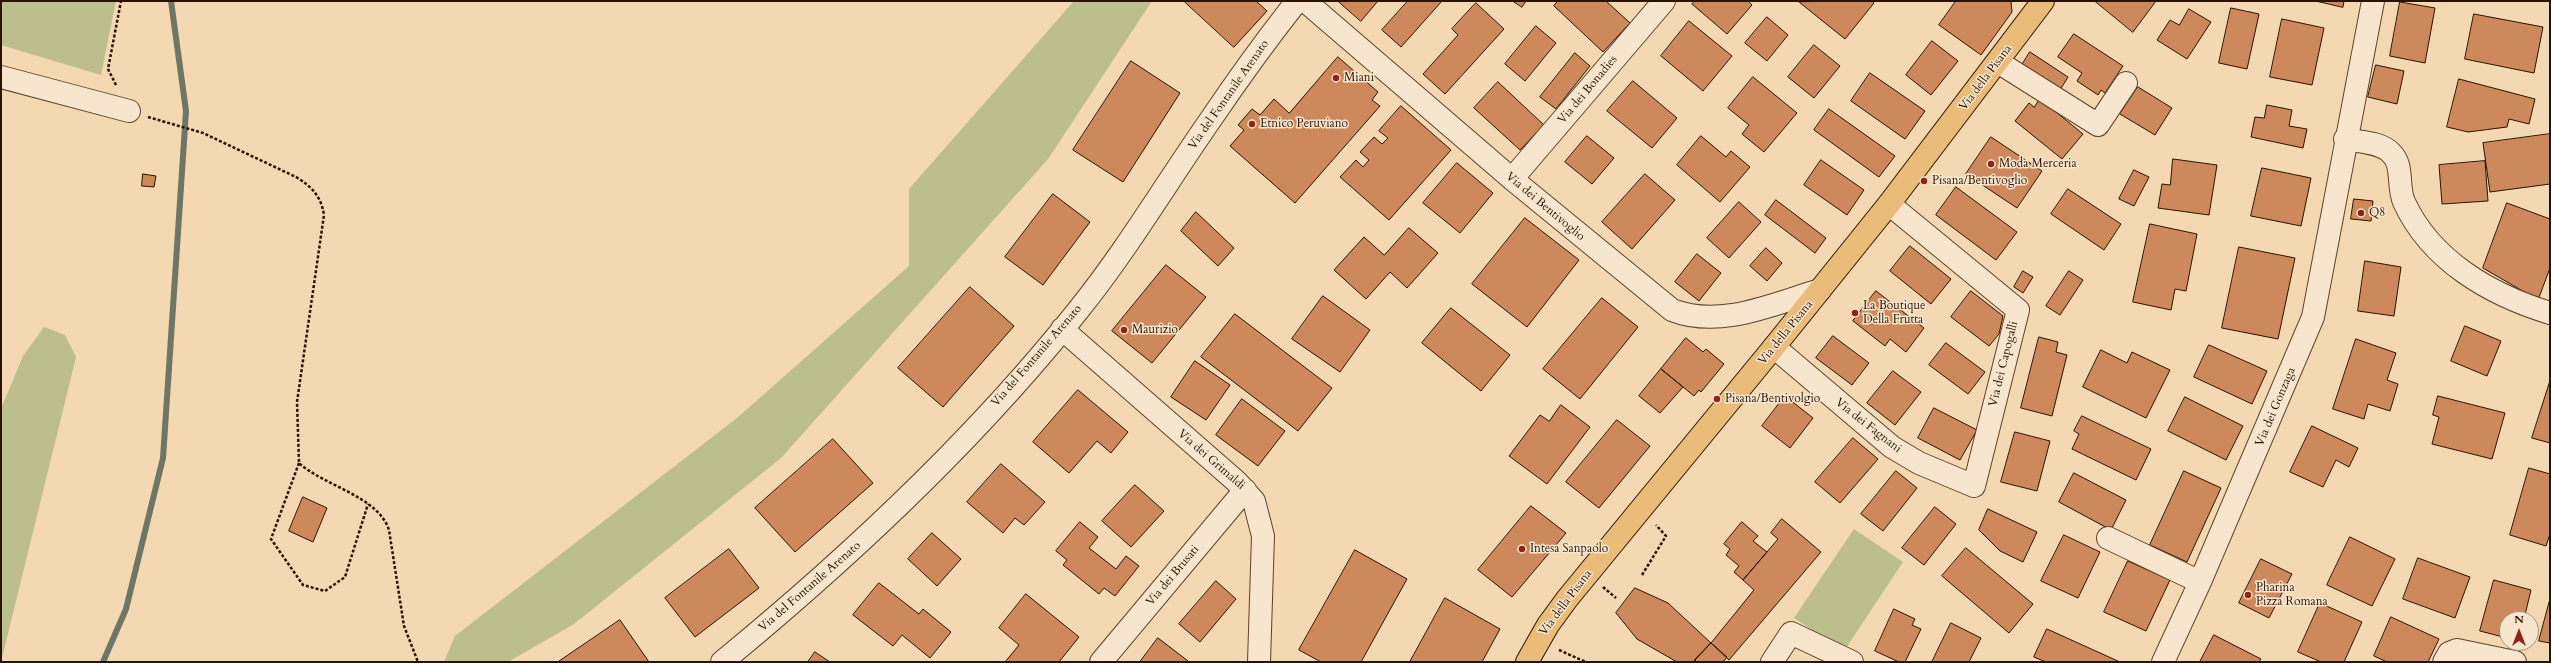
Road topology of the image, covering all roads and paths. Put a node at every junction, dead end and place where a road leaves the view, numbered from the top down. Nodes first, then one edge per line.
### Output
1 (121, 1) edge
2 (1664, 1) edge
3 (2043, 1) edge
4 (2373, 1) edge
5 (1293, 3) edge
6 (1998, 62) junction
7 (1, 77) edge
8 (2126, 83) dead end
9 (129, 111) junction
10 (2346, 139) junction
11 (1512, 179) junction
12 (1889, 204) junction
13 (1820, 290) junction
14 (2550, 313) edge
15 (1062, 329) junction
16 (1774, 348) junction
17 (299, 463) junction
18 (1974, 486) joint
19 (1246, 490) junction
20 (368, 504) junction
21 (1640, 510) junction
22 (2108, 538) dead end
23 (1642, 575) dead end
24 (2200, 582) junction
25 (1538, 641) junction
26 (418, 662) edge
27 (722, 662) edge
28 (1101, 662) edge
29 (1259, 662) edge
30 (1527, 662) edge
31 (1586, 662) edge
32 (1772, 662) edge
33 (1852, 662) edge
34 (2163, 662) edge
35 (2444, 662) edge
36 (2515, 662) edge

1 - 9 path
2 - 11 street, Via dei Bonadies
3 - 6 main road, Via della Pisana
4 - 10 street, Via dei Gonzaga
5 - 11 street, Via dei Bentivoglio
5 - 15 street, Via del Fontanile Arenato
6 - 8 street
6 - 12 main road, Via della Pisana
7 - 9 street
9 - 17 path
10 - 14 street
10 - 24 street, Via dei Gonzaga
11 - 13 street, Via dei Bentivoglio
12 - 13 main road, Via della Pisana
12 - 18 street, Via dei Capogalli
13 - 16 main road, Via della Pisana
15 - 19 street, Via dei Grimaldi
15 - 27 street, Via del Fontanile Arenato
16 - 18 street, Via dei Fagnani
16 - 21 main road, Via della Pisana
17 - 20 path
17 - 20 path
19 - 28 street, Via dei Brusati
19 - 29 street, Via dei Grimaldi
20 - 26 path
21 - 23 path
21 - 25 main road, Via della Pisana
22 - 24 street
24 - 34 street, Via dei Gonzaga
25 - 30 main road, Via della Pisana
25 - 31 path
32 - 33 street
35 - 36 street

